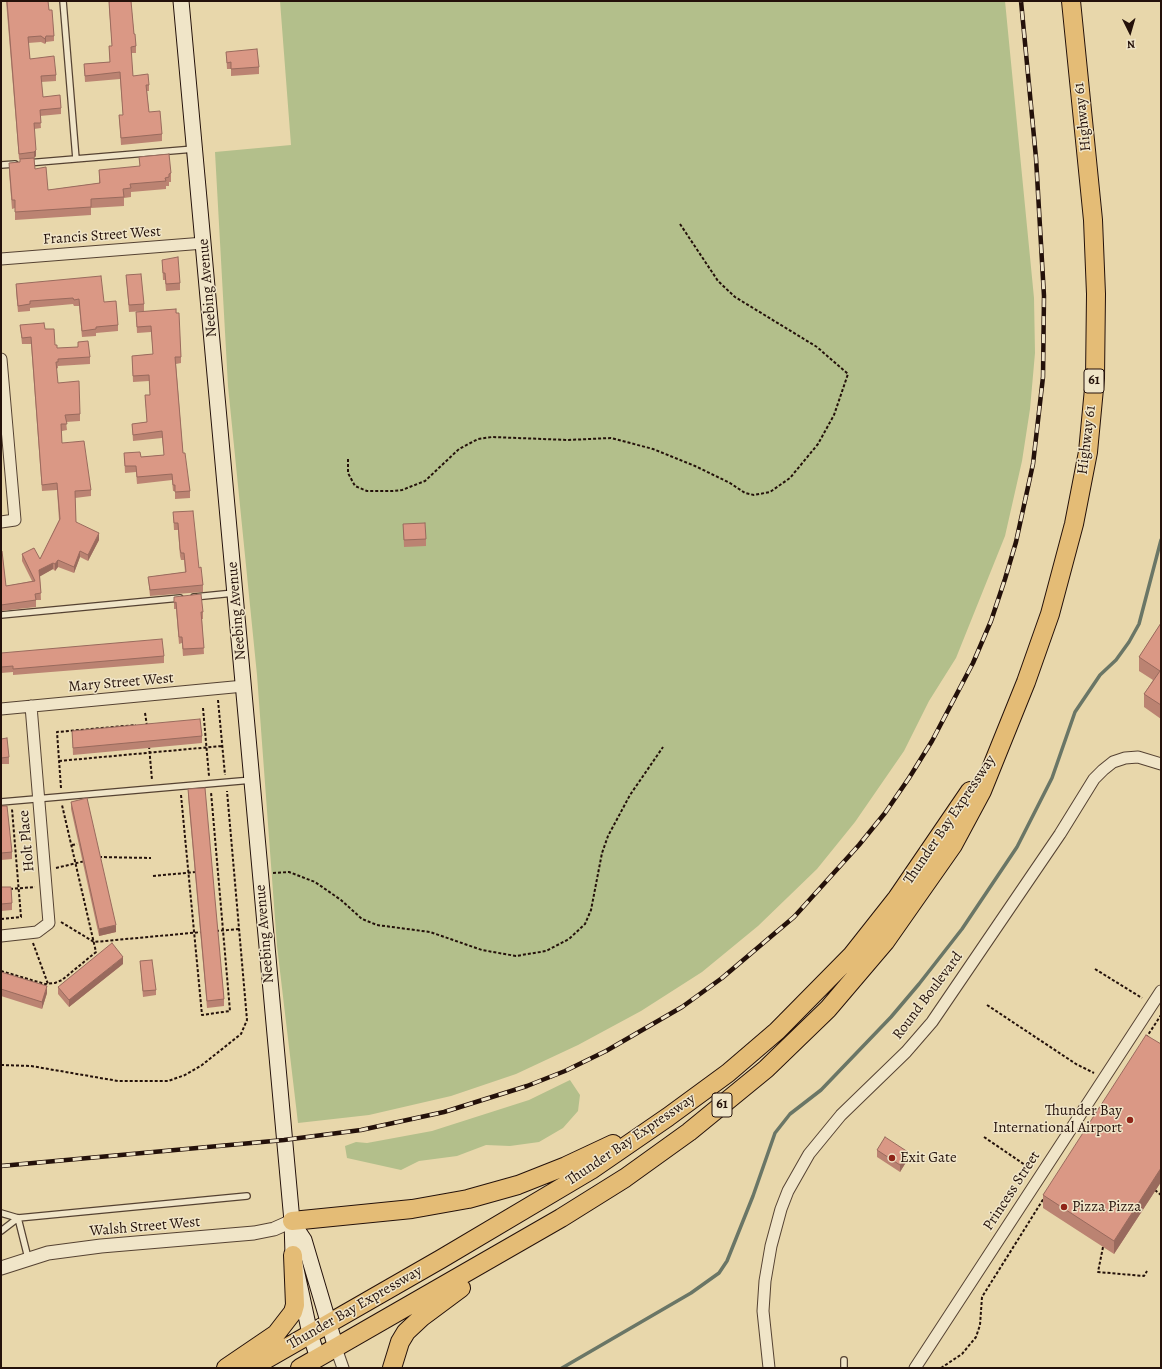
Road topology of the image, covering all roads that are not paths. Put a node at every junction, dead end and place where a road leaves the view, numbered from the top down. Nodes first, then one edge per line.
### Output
1 (63, 1) edge
2 (181, 1) edge
3 (1072, 1) edge
4 (195, 149) junction
5 (76, 159) junction
6 (1, 165) edge
7 (204, 243) junction
8 (1, 259) edge
9 (1, 359) edge
10 (1, 522) edge
11 (235, 593) junction
12 (1, 614) edge
13 (244, 686) junction
14 (31, 706) junction
15 (1, 709) edge
16 (999, 747) junction
17 (1161, 764) edge
18 (252, 780) junction
19 (39, 799) junction
20 (1, 802) edge
21 (1, 936) edge
22 (1161, 991) edge
23 (668, 1117) junction
24 (248, 1196) dead end
25 (1, 1213) edge
26 (18, 1218) junction
27 (561, 1218) junction
28 (292, 1221) junction
29 (1, 1231) edge
30 (293, 1255) junction
31 (28, 1258) junction
32 (1, 1268) edge
33 (329, 1323) junction
34 (310, 1334) junction
35 (336, 1348) junction
36 (844, 1360) dead end
37 (320, 1363) edge
38 (226, 1368) edge
39 (251, 1368) edge
40 (300, 1368) edge
41 (343, 1368) edge
42 (392, 1368) edge
43 (769, 1368) edge
44 (844, 1368) edge
45 (915, 1368) edge

1 - 5 lane
2 - 4 main road, Neebing Avenue
3 - 16 highway, Highway 61 / 61
4 - 5 lane
4 - 7 main road, Neebing Avenue
5 - 6 lane
7 - 8 street, Francis Street West
7 - 11 main road, Neebing Avenue
9 - 10 street
11 - 12 lane
11 - 13 main road, Neebing Avenue
13 - 14 street, Mary Street West
13 - 18 main road, Neebing Avenue
14 - 15 street, Mary Street West
14 - 19 street, Holt Place
16 - 23 highway, Thunder Bay Expressway / 61
16 - 27 highway, Thunder Bay Expressway / 61
17 - 43 street, Round Boulevard
18 - 19 lane
18 - 28 main road, Neebing Avenue
19 - 20 lane
19 - 21 street, Holt Place
22 - 45 street, Princess Street
23 - 28 highway
23 - 33 highway, Thunder Bay Expressway / 61
24 - 26 lane
25 - 26 lane
26 - 29 lane
26 - 31 lane
27 - 35 highway, Thunder Bay Expressway / 61
27 - 42 highway
28 - 30 main road, Neebing Avenue
28 - 31 street, Walsh Street West
28 - 33 main road, Neebing Avenue
30 - 34 main road, Neebing Avenue
30 - 38 highway
31 - 32 street, Walsh Street West
33 - 34 highway, Thunder Bay Expressway / 61
33 - 35 main road, Neebing Avenue
34 - 37 main road, Neebing Avenue
34 - 39 highway, Thunder Bay Expressway / 61
35 - 37 highway, Thunder Bay Expressway / 61
35 - 41 street
36 - 44 lane
37 - 40 highway, Thunder Bay Expressway / 61

